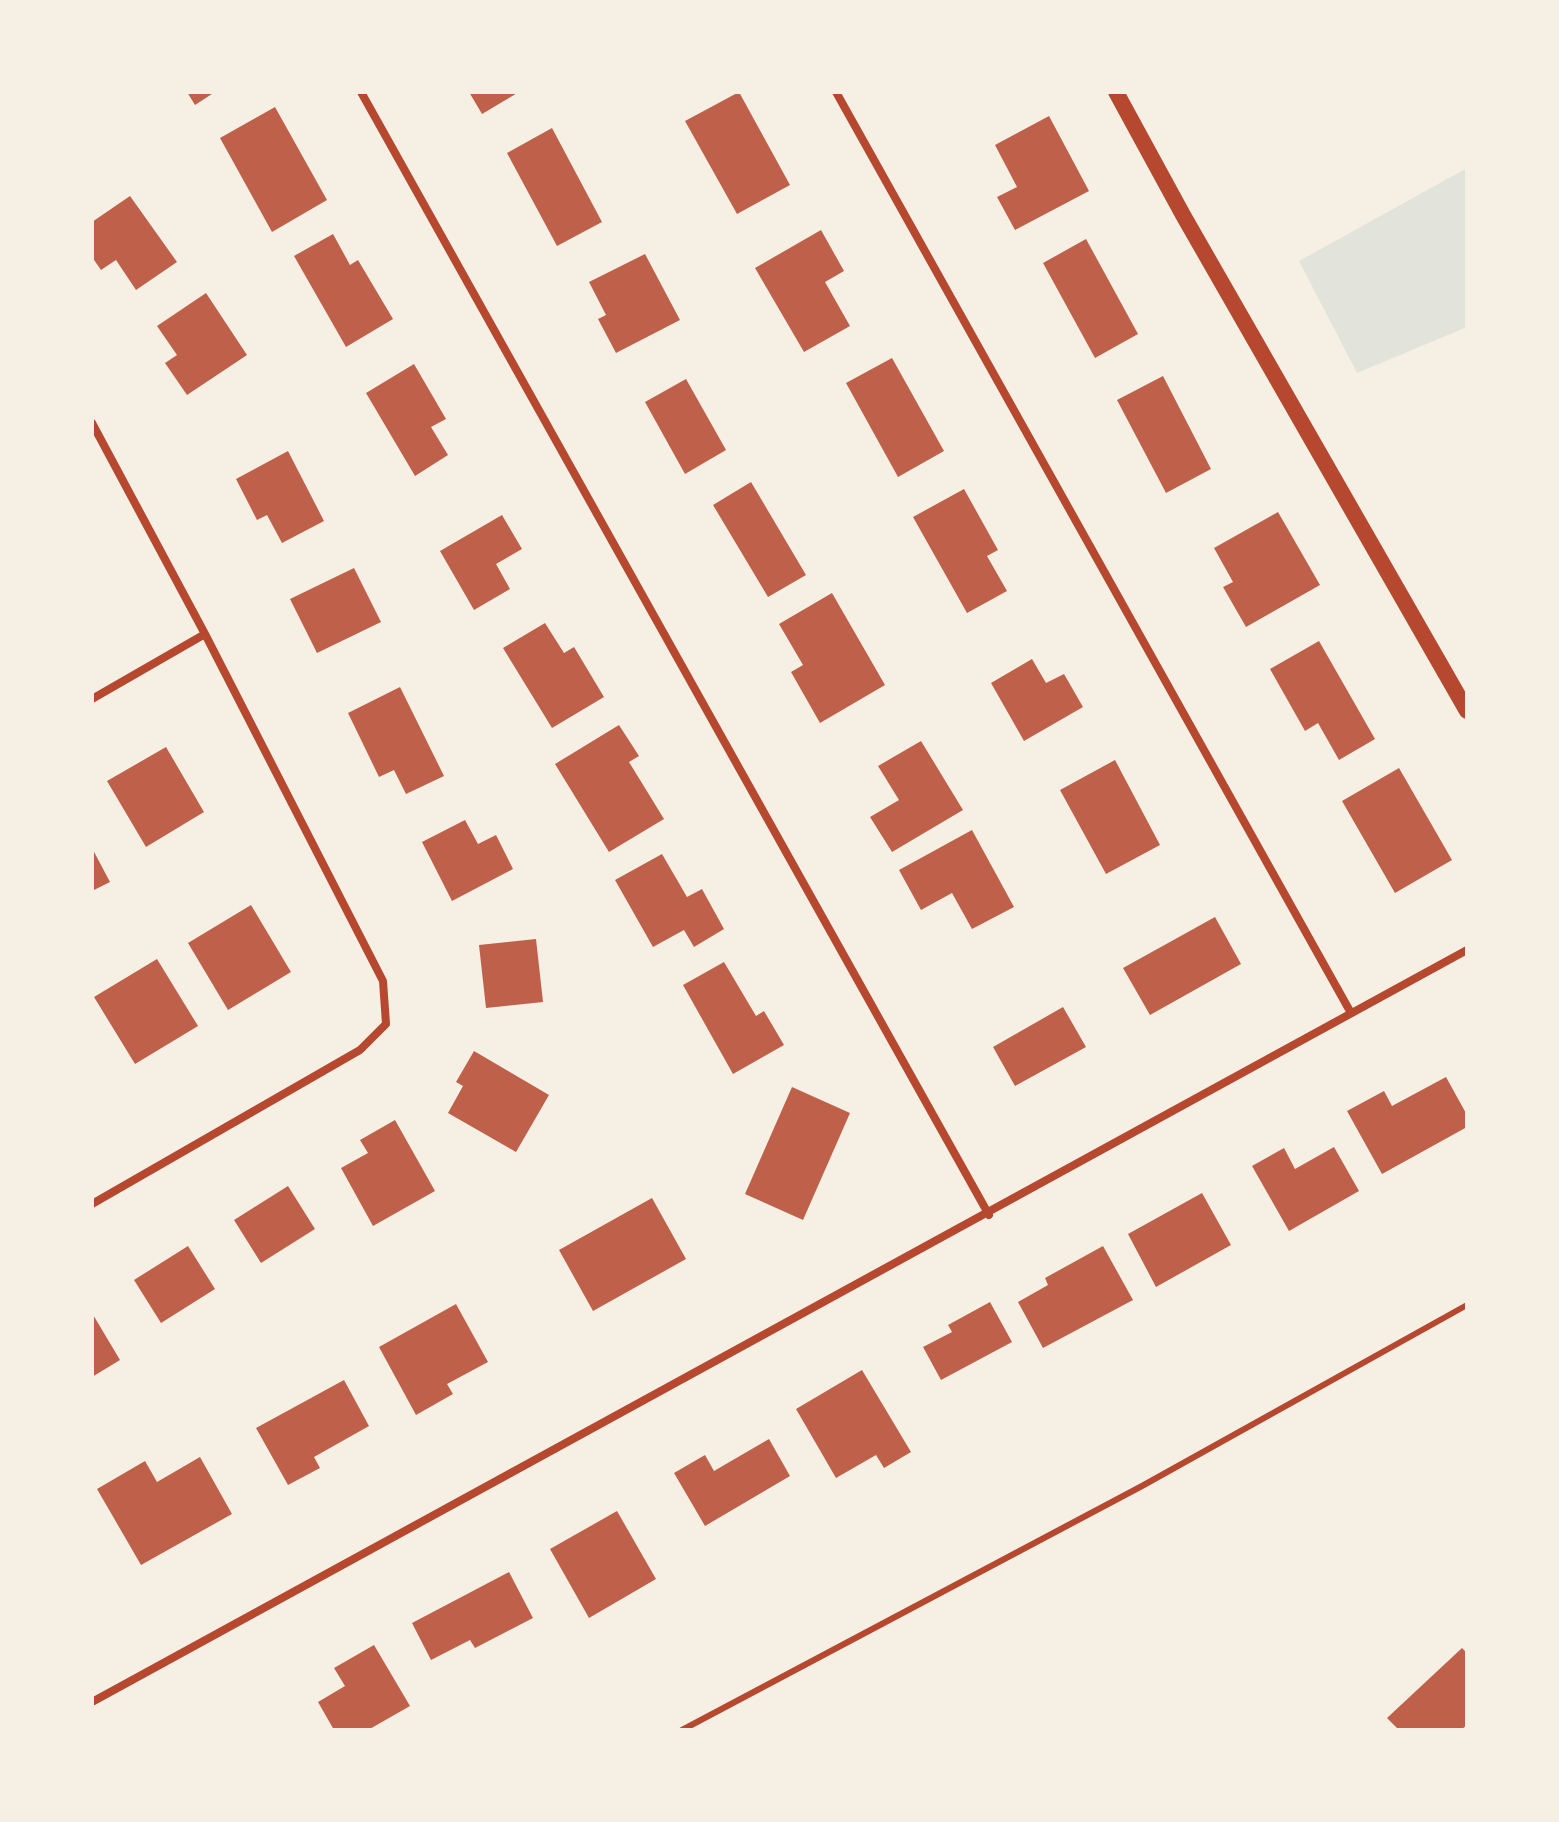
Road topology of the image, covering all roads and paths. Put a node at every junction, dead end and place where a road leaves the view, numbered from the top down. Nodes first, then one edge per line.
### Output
1 (361, 92) edge
2 (836, 92) edge
3 (1116, 92) edge
4 (92, 423) edge
5 (205, 634) junction
6 (92, 699) edge
7 (1467, 711) edge
8 (1467, 950) edge
9 (1351, 1013) junction
10 (92, 1204) edge
11 (989, 1215) junction
12 (1467, 1305) edge
13 (92, 1702) edge
14 (682, 1730) edge

1 - 11 street
2 - 9 street
3 - 7 main road
4 - 5 street
5 - 6 street
5 - 10 street
8 - 9 street
9 - 11 street
11 - 13 street
12 - 14 lane

